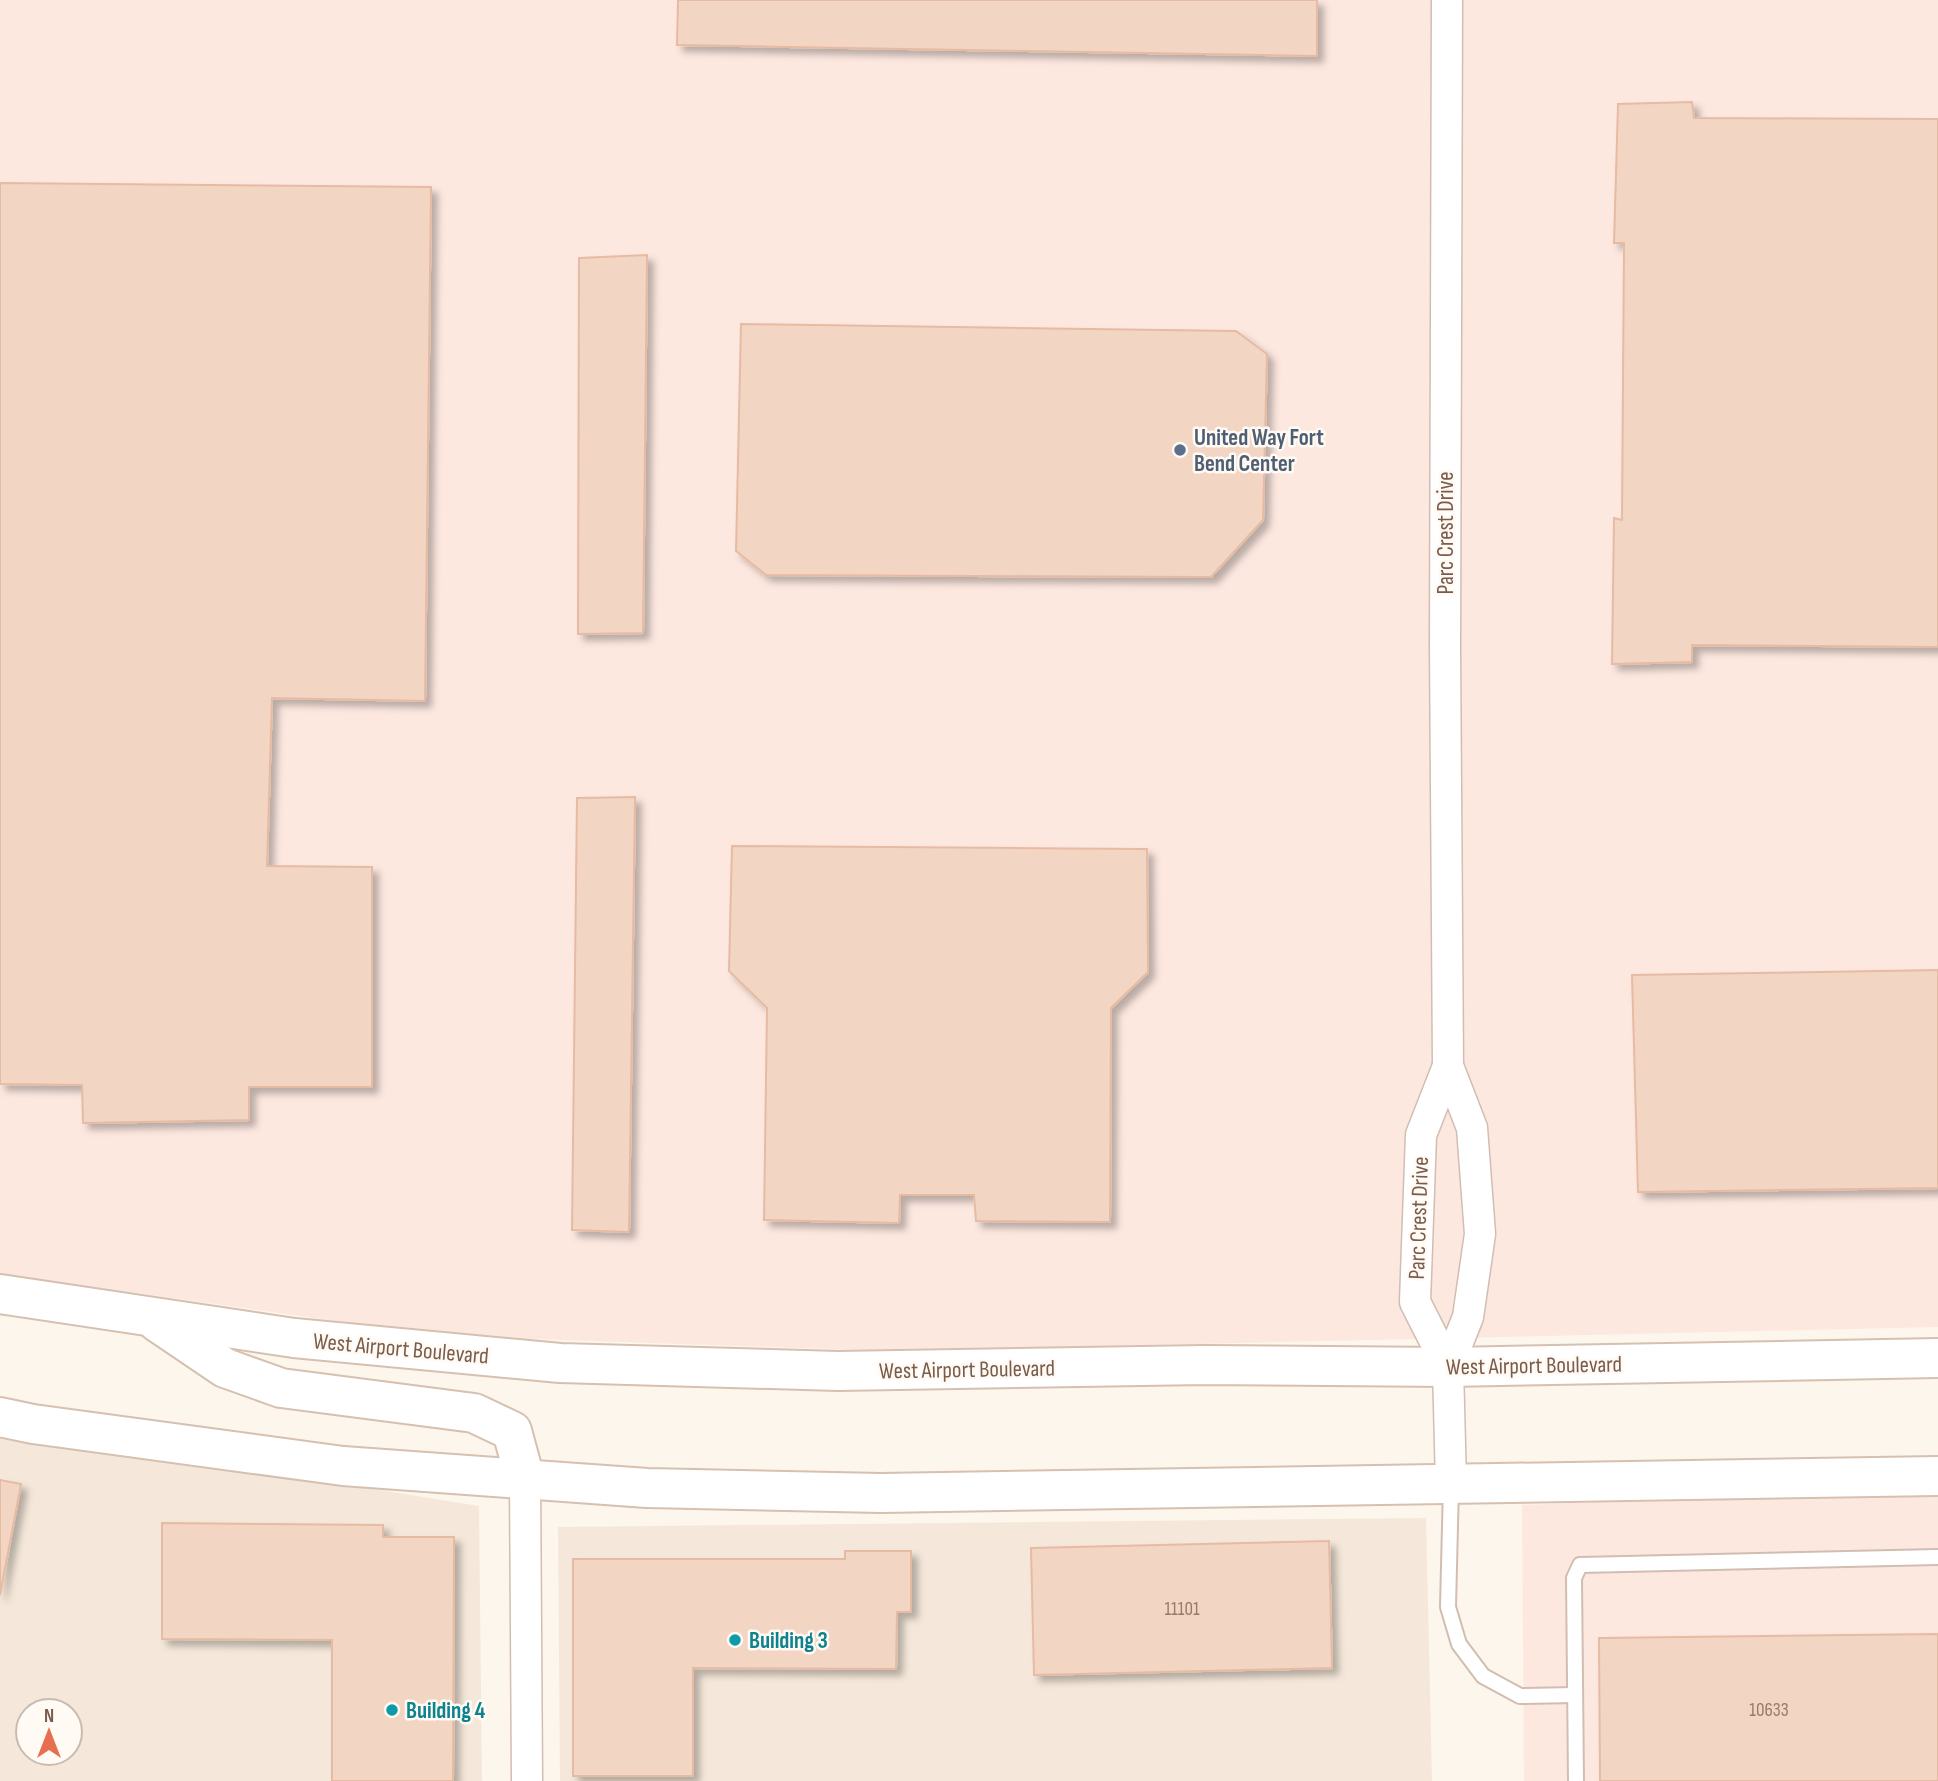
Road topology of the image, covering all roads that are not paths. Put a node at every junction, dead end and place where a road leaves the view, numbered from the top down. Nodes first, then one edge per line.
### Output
1 (1447, 0) edge
2 (1448, 1066) junction
3 (0, 1294) edge
4 (146, 1316) junction
5 (1938, 1358) edge
6 (1448, 1367) junction
7 (0, 1417) edge
8 (1938, 1476) edge
9 (525, 1479) junction
10 (1451, 1484) junction
11 (1938, 1558) edge
12 (1575, 1695) junction
13 (527, 1781) edge
14 (1576, 1781) edge

1 - 2 street, Parc Crest Drive
2 - 6 street, Parc Crest Drive
2 - 6 street, Parc Crest Drive
3 - 4 main road, West Airport Boulevard
4 - 6 main road, West Airport Boulevard
4 - 9 main road
5 - 6 main road, West Airport Boulevard
6 - 10 street, Parc Crest Drive
7 - 9 main road
8 - 10 main road
9 - 10 main road
9 - 13 street
10 - 12 lane
11 - 12 lane
12 - 14 lane

